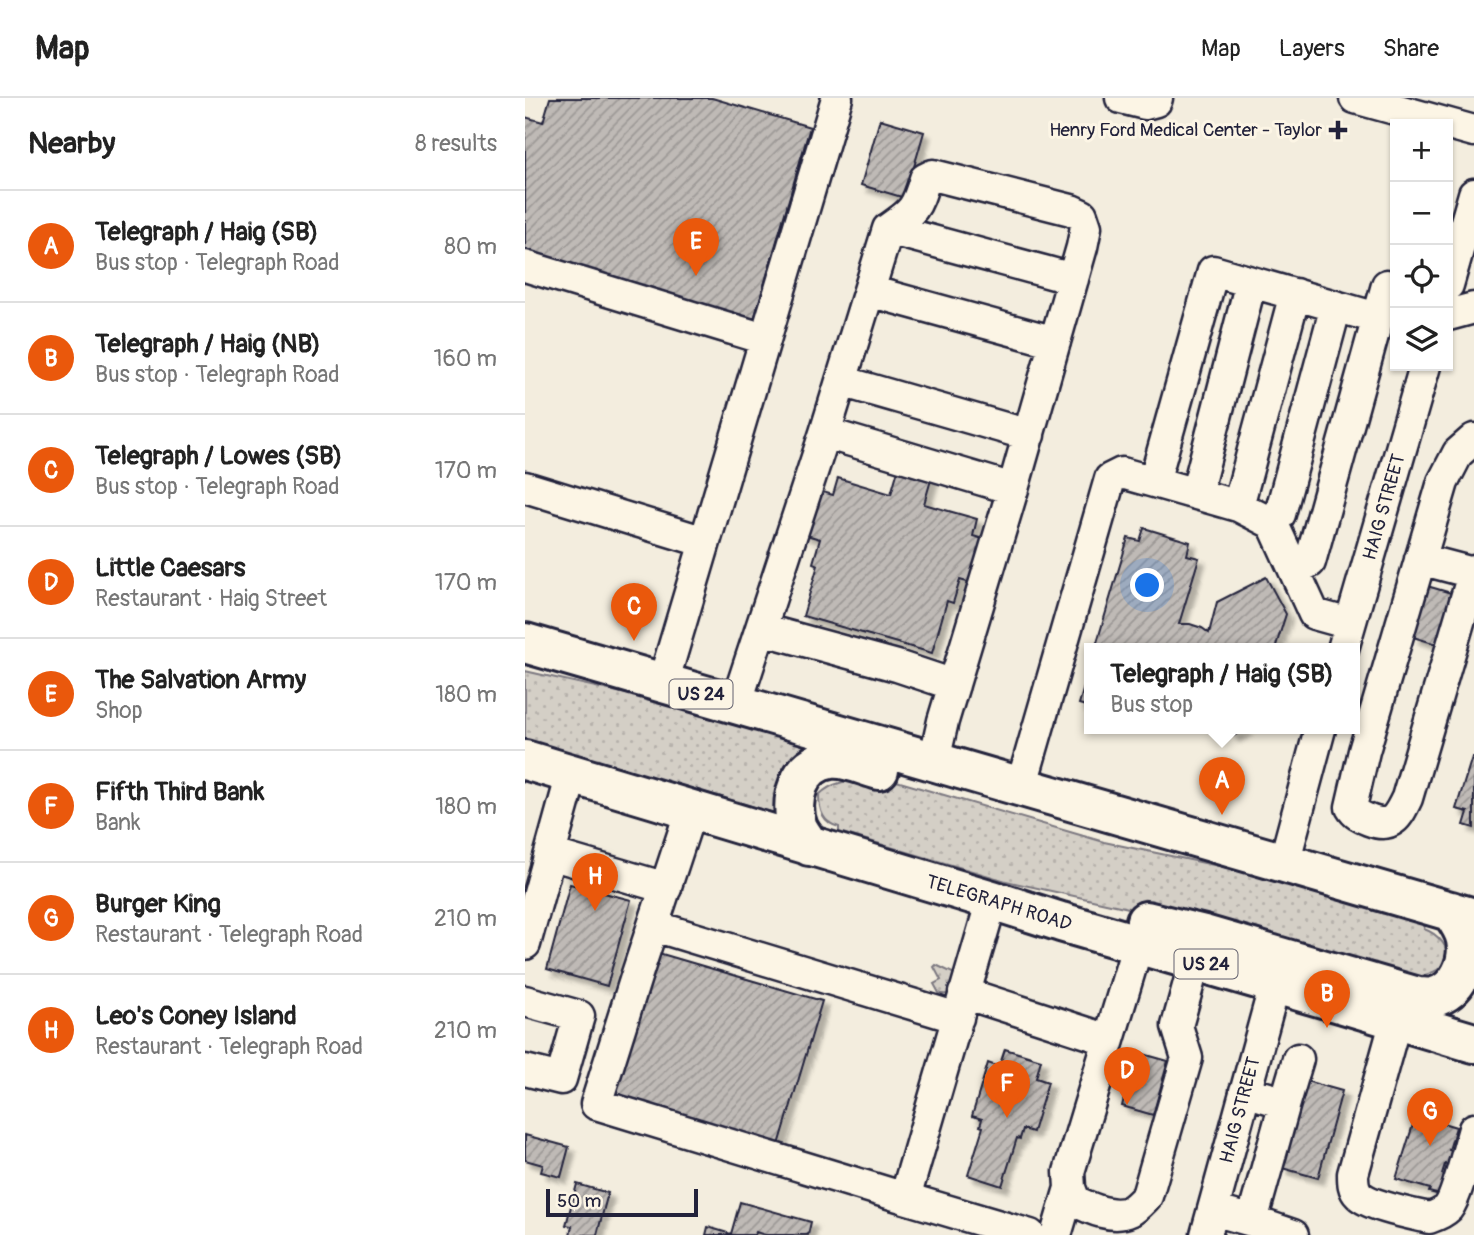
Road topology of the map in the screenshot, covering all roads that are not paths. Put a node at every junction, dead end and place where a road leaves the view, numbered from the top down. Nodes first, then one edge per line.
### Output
1 (837, 98) edge
2 (1121, 98) edge
3 (1157, 98) edge
4 (1355, 98) edge
5 (1418, 106) edge
6 (1474, 131) edge
7 (1474, 194) edge
8 (888, 229) junction
9 (525, 266) edge
10 (1453, 268) edge
11 (1073, 279) junction
12 (1251, 282) junction
13 (1390, 286) edge
14 (869, 291) junction
15 (1295, 294) junction
16 (1336, 306) junction
17 (1474, 308) edge
18 (1453, 314) edge
19 (1377, 318) junction
20 (765, 339) junction
21 (1055, 342) junction
22 (1424, 371) edge
23 (841, 381) junction
24 (825, 433) junction
25 (1029, 435) junction
26 (1474, 439) edge
27 (1154, 482) junction
28 (525, 487) edge
29 (1013, 489) junction
30 (1196, 494) junction
31 (1238, 506) junction
32 (1273, 524) junction
33 (705, 542) junction
34 (1420, 559) junction
35 (1294, 570) junction
36 (1474, 572) edge
37 (761, 628) junction
38 (1347, 637) edge
39 (525, 643) edge
40 (576, 658) junction
41 (525, 659) edge
42 (663, 683) junction
43 (954, 685) junction
44 (736, 704) junction
45 (1319, 734) edge
46 (525, 760) edge
47 (934, 761) junction
48 (572, 774) junction
49 (1021, 787) junction
50 (691, 810) junction
51 (810, 846) junction
52 (1242, 851) junction
53 (550, 854) junction
54 (1284, 863) junction
55 (666, 888) junction
56 (992, 900) junction
57 (1462, 914) edge
58 (1061, 922) junction
59 (654, 926) junction
60 (525, 944) edge
61 (1138, 944) junction
62 (1195, 961) junction
63 (1275, 984) junction
64 (525, 1001) edge
65 (961, 1006) junction
66 (1396, 1020) junction
67 (1109, 1040) junction
68 (1474, 1043) edge
69 (1298, 1059) dead end
70 (525, 1070) edge
71 (1245, 1091) junction
72 (1285, 1103) junction
73 (1474, 1129) edge
74 (1070, 1188) junction
75 (905, 1198) junction
76 (1252, 1221) junction
77 (1209, 1223) edge
78 (1030, 1235) edge
79 (1056, 1235) edge
80 (1293, 1235) edge

1 - 20 street
2 - 3 street
4 - 5 street
5 - 6 street
7 - 10 street
8 - 11 street
8 - 11 street
8 - 14 street
9 - 20 street
11 - 21 street
12 - 15 street
12 - 27 street
12 - 30 street
13 - 19 street
14 - 21 street
14 - 23 street
15 - 16 street
15 - 31 street
16 - 19 street
16 - 32 street
17 - 18 street
19 - 35 street
20 - 33 street
21 - 25 street
22 - 38 street, HAIG STREET
23 - 24 street
23 - 25 street
24 - 29 street
24 - 37 street
25 - 29 street
26 - 34 street
27 - 30 street
27 - 49 street
28 - 33 street
29 - 43 street
30 - 31 street
31 - 32 street
32 - 35 street
33 - 42 street
34 - 36 street
34 - 36 street
35 - 38 street
37 - 43 street
37 - 44 street
39 - 40 main road, US 24
40 - 41 main road
40 - 42 main road, US 24
42 - 44 main road, US 24
43 - 47 street
44 - 47 main road, US 24
45 - 54 street
46 - 48 main road, TELEGRAPH ROAD / US 24
47 - 49 main road, US 24
48 - 50 main road, TELEGRAPH ROAD / US 24
48 - 53 street
49 - 52 main road, US 24
50 - 51 main road, TELEGRAPH ROAD / US 24
50 - 55 street
51 - 52 main road
51 - 56 main road, TELEGRAPH ROAD / US 24
52 - 54 main road, US 24
53 - 55 street
53 - 60 street
54 - 57 main road, US 24
55 - 59 street
56 - 58 main road, TELEGRAPH ROAD / US 24
56 - 65 street
57 - 58 main road
58 - 61 main road, TELEGRAPH ROAD / US 24
59 - 65 street
59 - 75 street
61 - 62 main road, TELEGRAPH ROAD / US 24
61 - 67 street
62 - 63 main road, TELEGRAPH ROAD / US 24
62 - 74 street
63 - 66 main road, TELEGRAPH ROAD / US 24
63 - 71 street, HAIG STREET
64 - 70 street
65 - 67 street
65 - 75 street
66 - 68 main road, TELEGRAPH ROAD / US 24
66 - 73 street
67 - 74 street
69 - 72 street
71 - 72 street
71 - 77 street, HAIG STREET
72 - 76 street
74 - 79 street
75 - 78 street
76 - 77 street
76 - 80 street

